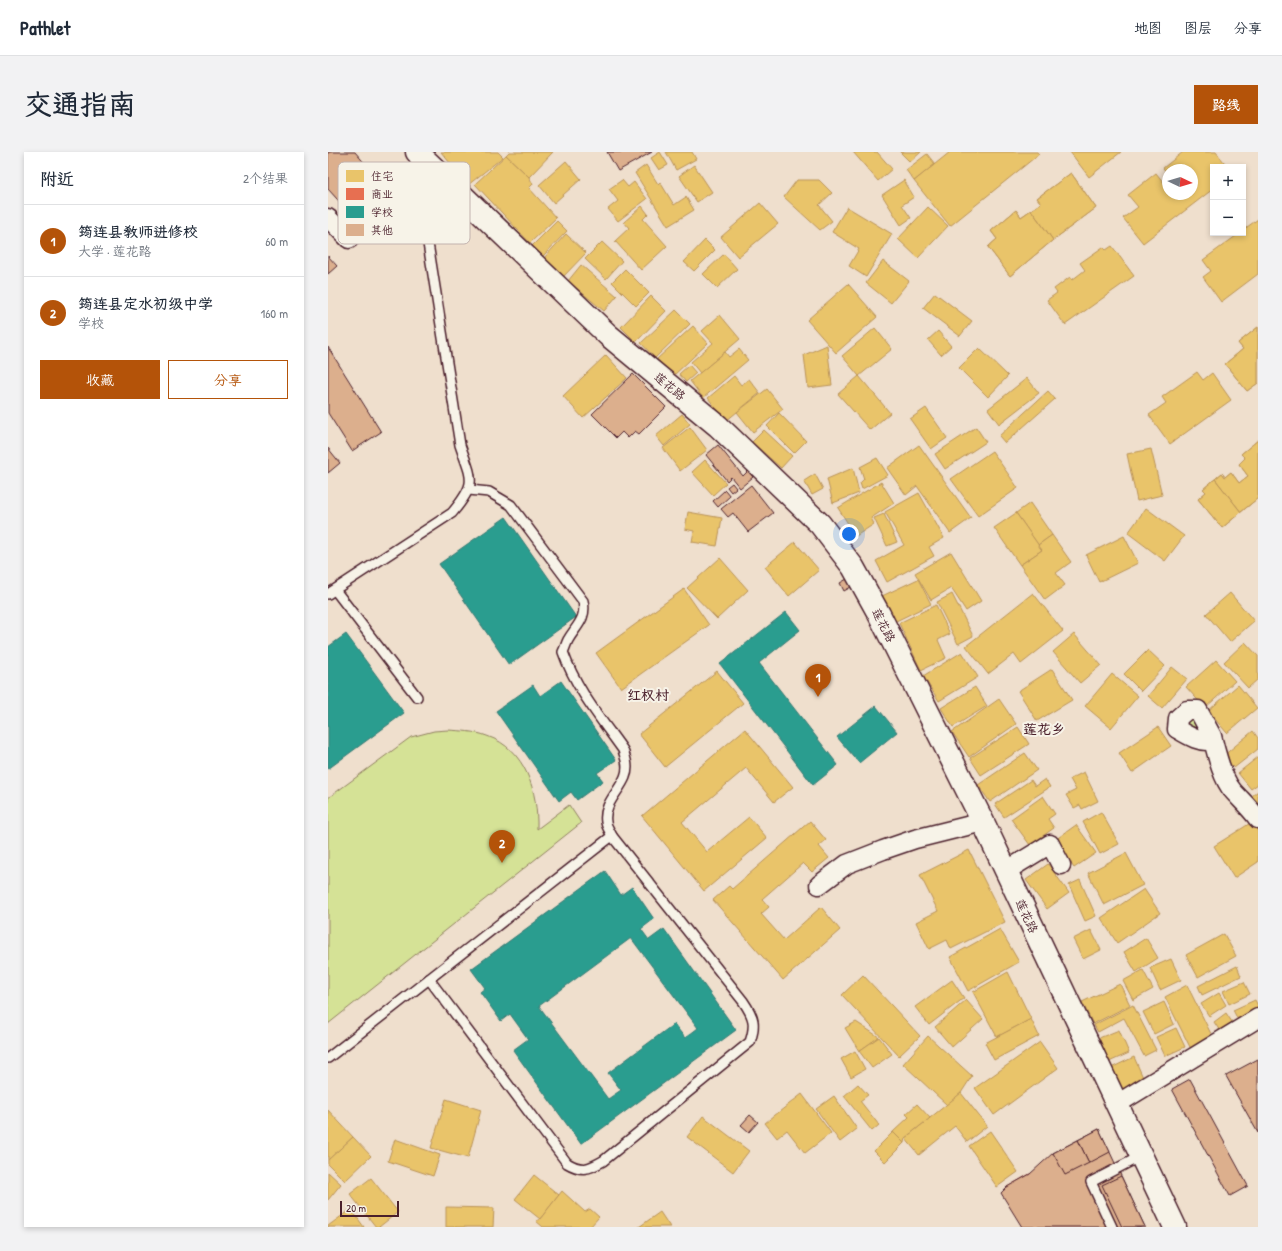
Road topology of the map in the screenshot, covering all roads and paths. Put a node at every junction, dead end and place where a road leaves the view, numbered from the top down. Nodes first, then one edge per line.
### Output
1 (414, 152) edge
2 (417, 152) edge
3 (416, 162) edge
4 (427, 162) edge
5 (470, 203) edge
6 (328, 218) edge
7 (338, 228) edge
8 (428, 244) edge
9 (468, 490) junction
10 (331, 592) edge
11 (417, 697) dead end
12 (1213, 740) dead end
13 (1258, 818) edge
14 (983, 822) junction
15 (612, 836) junction
16 (1061, 865) dead end
17 (1006, 871) junction
18 (819, 885) dead end
19 (430, 979) junction
20 (1258, 1018) edge
21 (328, 1058) edge
22 (1117, 1104) junction
23 (1142, 1156) junction
24 (1112, 1227) edge
25 (1176, 1227) edge

1 - 3 lane
2 - 4 main road, 莲花路
5 - 14 main road, 莲花路
6 - 7 street
8 - 9 lane
9 - 10 lane
9 - 15 lane
10 - 11 lane
12 - 13 street
14 - 17 main road, 莲花路
14 - 18 street
15 - 19 lane
15 - 19 lane
16 - 17 street
17 - 22 main road, 莲花路
19 - 21 lane
20 - 22 street
22 - 23 main road, 莲花路
23 - 24 lane
23 - 25 main road, 莲花路

